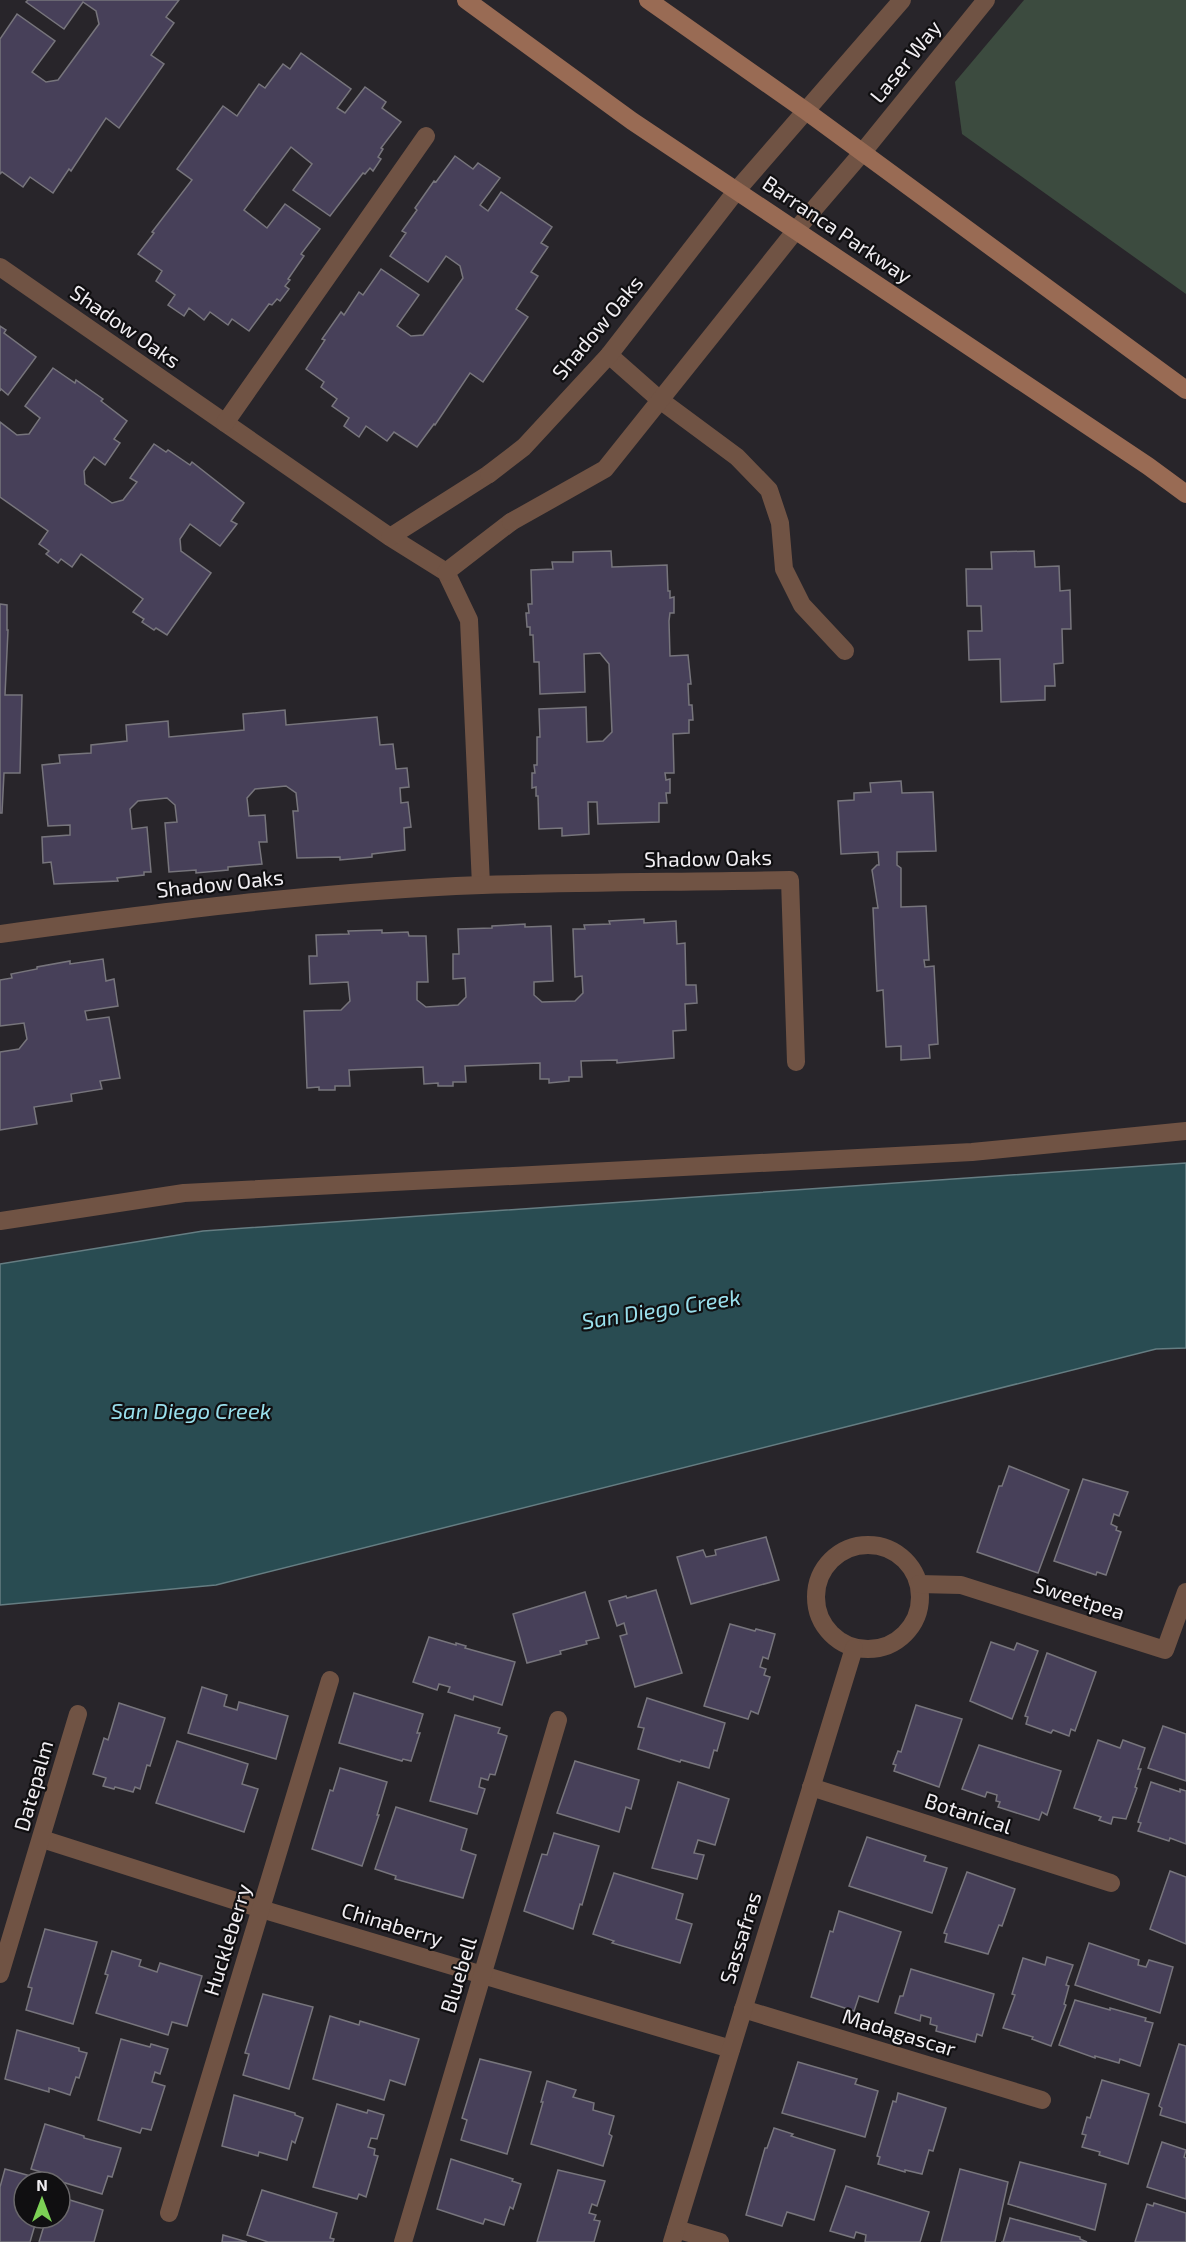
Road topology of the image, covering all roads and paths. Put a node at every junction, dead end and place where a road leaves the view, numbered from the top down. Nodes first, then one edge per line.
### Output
1 (466, 0) edge
2 (648, 0) edge
3 (902, 0) edge
4 (986, 0) edge
5 (806, 111) junction
6 (426, 136) dead end
7 (862, 153) junction
8 (737, 190) junction
9 (796, 230) junction
10 (0, 267) edge
11 (609, 356) junction
12 (1186, 390) edge
13 (660, 400) junction
14 (225, 423) junction
15 (1186, 494) edge
16 (390, 537) junction
17 (446, 572) junction
18 (845, 651) dead end
19 (481, 885) junction
20 (0, 934) edge
21 (796, 1062) dead end
22 (1186, 1131) edge
23 (0, 1221) edge
24 (919, 1584) junction
25 (1186, 1592) edge
26 (854, 1648) junction
27 (330, 1680) dead end
28 (78, 1714) dead end
29 (558, 1720) dead end
30 (811, 1786) junction
31 (42, 1839) junction
32 (1111, 1884) dead end
33 (261, 1909) junction
34 (0, 1974) edge
35 (483, 1976) junction
36 (743, 2009) junction
37 (731, 2049) junction
38 (1042, 2100) dead end
39 (169, 2213) dead end
40 (674, 2235) edge
41 (403, 2242) edge
42 (720, 2242) edge

1 - 8 main road, Barranca Parkway
2 - 5 main road
3 - 5 street, Laser Way
4 - 7 street, Laser Way
5 - 7 main road
5 - 8 street, Shadow Oaks
6 - 14 street
7 - 9 street
7 - 12 main road
8 - 9 main road, Barranca Parkway
8 - 11 street, Shadow Oaks
9 - 13 street
9 - 15 main road, Barranca Parkway
10 - 14 street, Shadow Oaks
11 - 13 street
11 - 16 street, Shadow Oaks
13 - 17 street
13 - 18 street
14 - 16 street, Shadow Oaks
16 - 17 street, Shadow Oaks
17 - 19 street
19 - 20 street, Shadow Oaks
19 - 21 street, Shadow Oaks
22 - 23 street
24 - 25 street, Sweetpea
24 - 26 street
24 - 26 street
26 - 30 street, Sassafras
27 - 33 street, Huckleberry
28 - 31 street, Datepalm
29 - 35 street, Bluebell
30 - 32 street, Botanical
30 - 36 street, Sassafras
31 - 33 street, Chinaberry
31 - 34 street, Datepalm
33 - 35 street, Chinaberry
33 - 39 street, Huckleberry
35 - 37 street, Chinaberry
35 - 41 street, Bluebell
36 - 37 street, Sassafras
36 - 38 street, Madagascar
37 - 40 street, Sassafras
40 - 42 street

